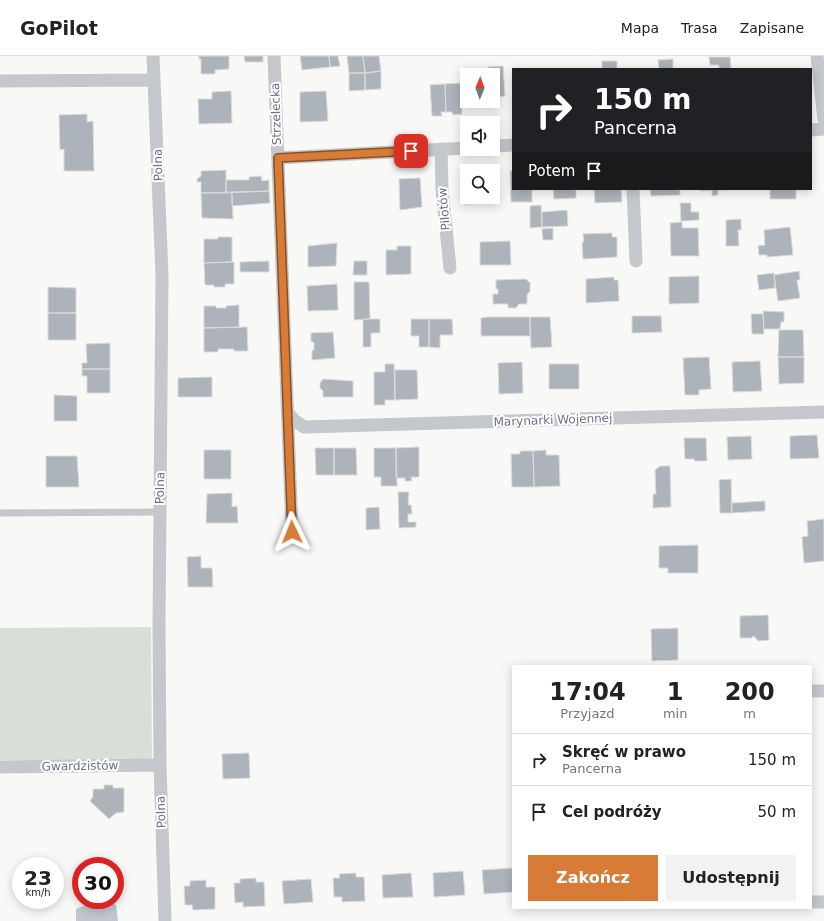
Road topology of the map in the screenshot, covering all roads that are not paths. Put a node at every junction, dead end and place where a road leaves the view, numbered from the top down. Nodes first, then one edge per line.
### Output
1 (153, 56) edge
2 (274, 56) edge
3 (817, 56) edge
4 (154, 80) junction
5 (0, 81) edge
6 (824, 120) edge
7 (824, 129) edge
8 (812, 130) edge
9 (512, 145) edge
10 (500, 146) edge
11 (460, 148) edge
12 (441, 149) junction
13 (278, 158) junction
14 (633, 190) edge
15 (636, 261) dead end
16 (450, 268) dead end
17 (824, 412) edge
18 (288, 413) junction
19 (0, 512) edge
20 (160, 512) junction
21 (292, 532) dead end
22 (812, 691) edge
23 (824, 691) edge
24 (160, 765) junction
25 (0, 767) edge
26 (812, 902) edge
27 (824, 902) edge
28 (165, 921) edge

1 - 4 street, Polna
2 - 13 street, Strzelecka
3 - 6 street
4 - 5 street
4 - 20 street, Polna
7 - 8 street
9 - 10 street
11 - 12 street
12 - 13 street
12 - 16 street, Pilotów
13 - 18 street, Strzelecka
14 - 15 street
17 - 18 street, Marynarki Wojennej
18 - 21 street, Strzelecka
19 - 20 lane
20 - 24 street, Polna
22 - 23 street
24 - 25 street, Gwardzistów
24 - 28 street, Polna
26 - 27 street

